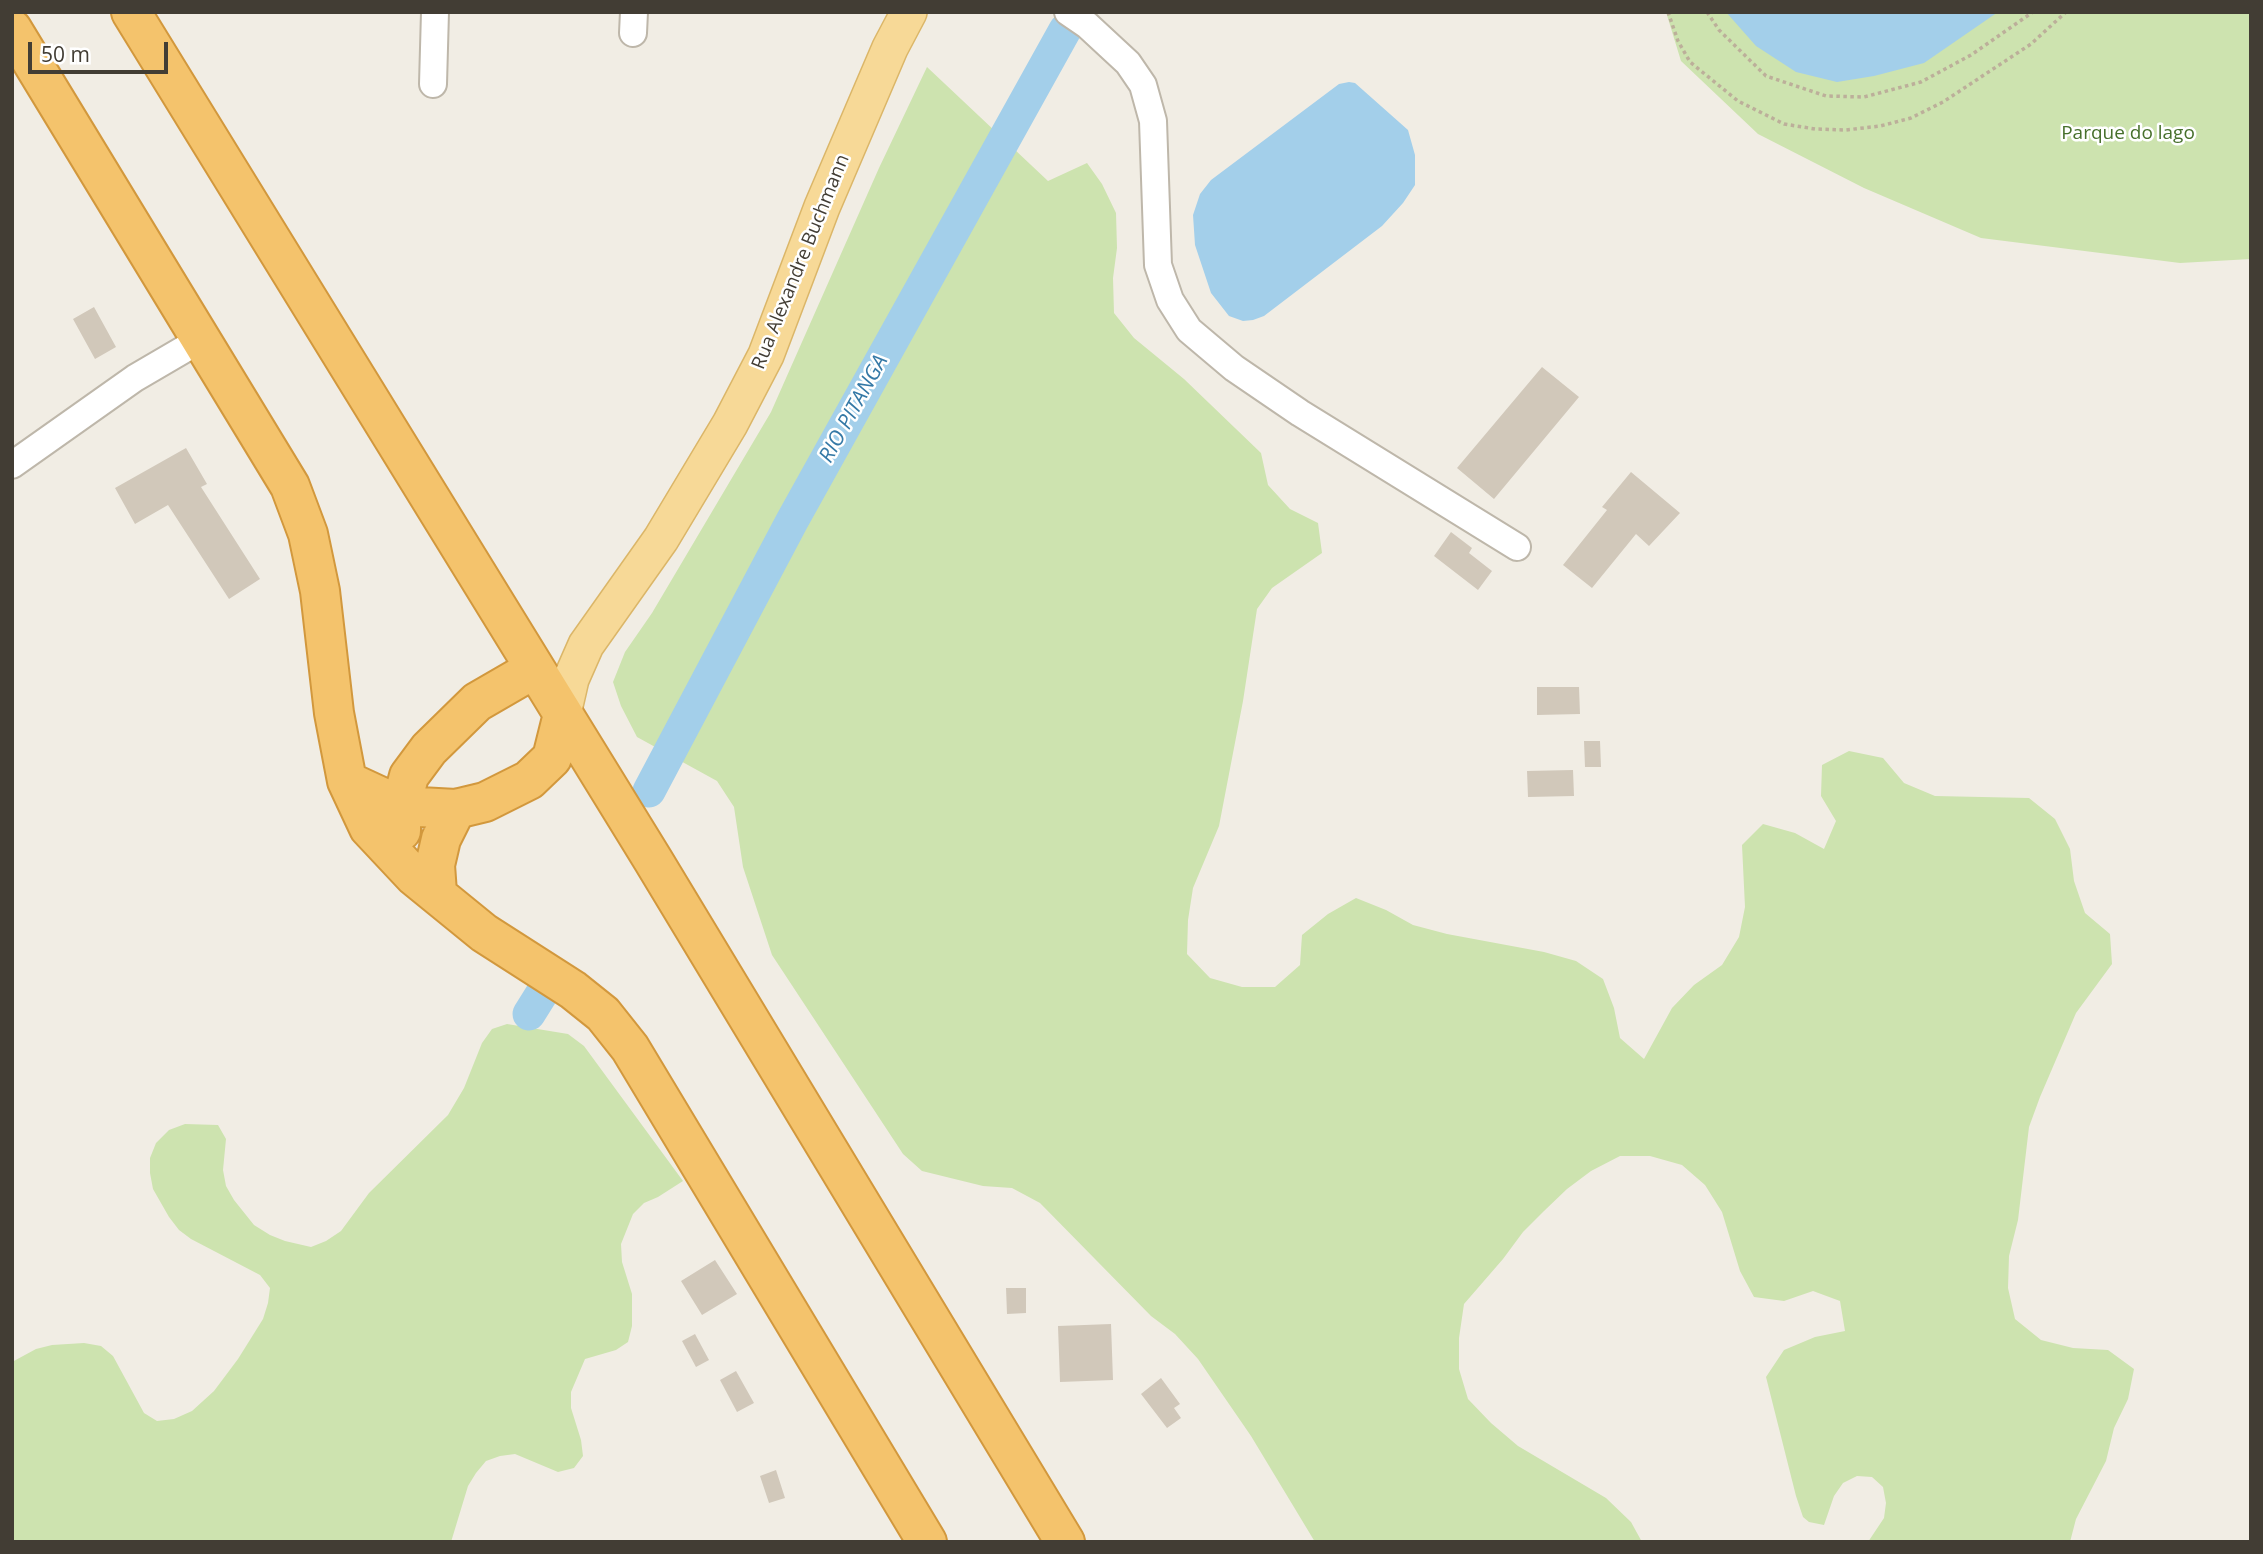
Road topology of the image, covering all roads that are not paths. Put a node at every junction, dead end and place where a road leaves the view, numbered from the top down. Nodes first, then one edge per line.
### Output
1 (131, 12) edge
2 (435, 12) edge
3 (909, 12) edge
4 (1068, 12) edge
5 (12, 29) edge
6 (433, 84) dead end
7 (200, 340) junction
8 (12, 465) edge
9 (1517, 547) dead end
10 (586, 645) junction
11 (534, 669) junction
12 (563, 714) junction
13 (347, 781) junction
14 (401, 806) junction
15 (456, 809) junction
16 (426, 885) junction
17 (927, 1542) edge
18 (1065, 1542) edge

1 - 11 highway
2 - 6 street
3 - 10 main road, Rua Alexandre Buchmann
4 - 9 street
5 - 7 highway
7 - 8 street
7 - 13 highway
10 - 11 main road, Rua Alexandre Buchmann
10 - 12 main road, Rua Alexandre Buchmann
11 - 12 highway
11 - 14 highway
12 - 15 highway
12 - 18 highway
13 - 14 highway
13 - 16 highway
14 - 15 highway
14 - 16 highway
15 - 16 highway
16 - 17 highway

